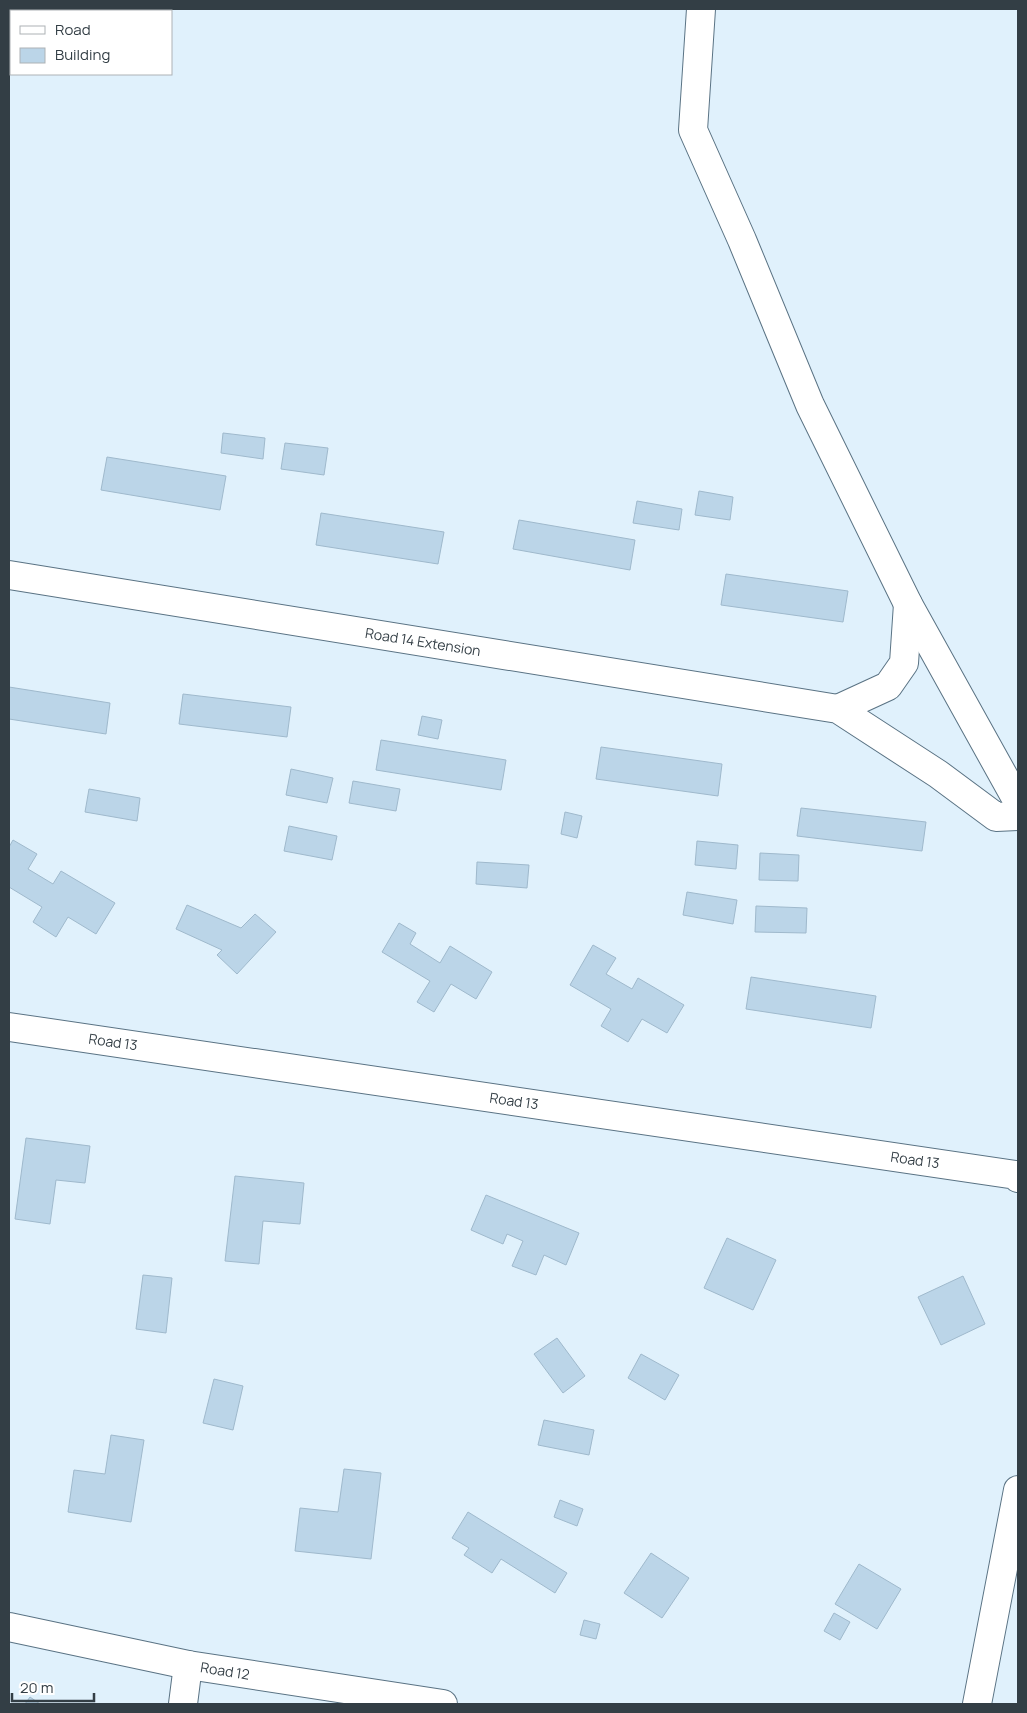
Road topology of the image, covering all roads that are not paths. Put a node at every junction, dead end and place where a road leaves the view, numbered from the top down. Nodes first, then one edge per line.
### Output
1 (701, 9) edge
2 (9, 575) edge
3 (908, 604) junction
4 (838, 709) junction
5 (1018, 802) edge
6 (1018, 816) edge
7 (9, 1027) edge
8 (1018, 1178) edge
9 (1018, 1490) edge
10 (9, 1627) edge
11 (188, 1665) junction
12 (183, 1704) edge
13 (443, 1704) edge
14 (978, 1704) edge

1 - 3 street
2 - 4 street, Road 14 Extension
3 - 4 street
3 - 5 street
4 - 6 street
7 - 8 street, Road 13
9 - 14 street
10 - 11 street, Road 12
11 - 12 street
11 - 13 street, Road 12

